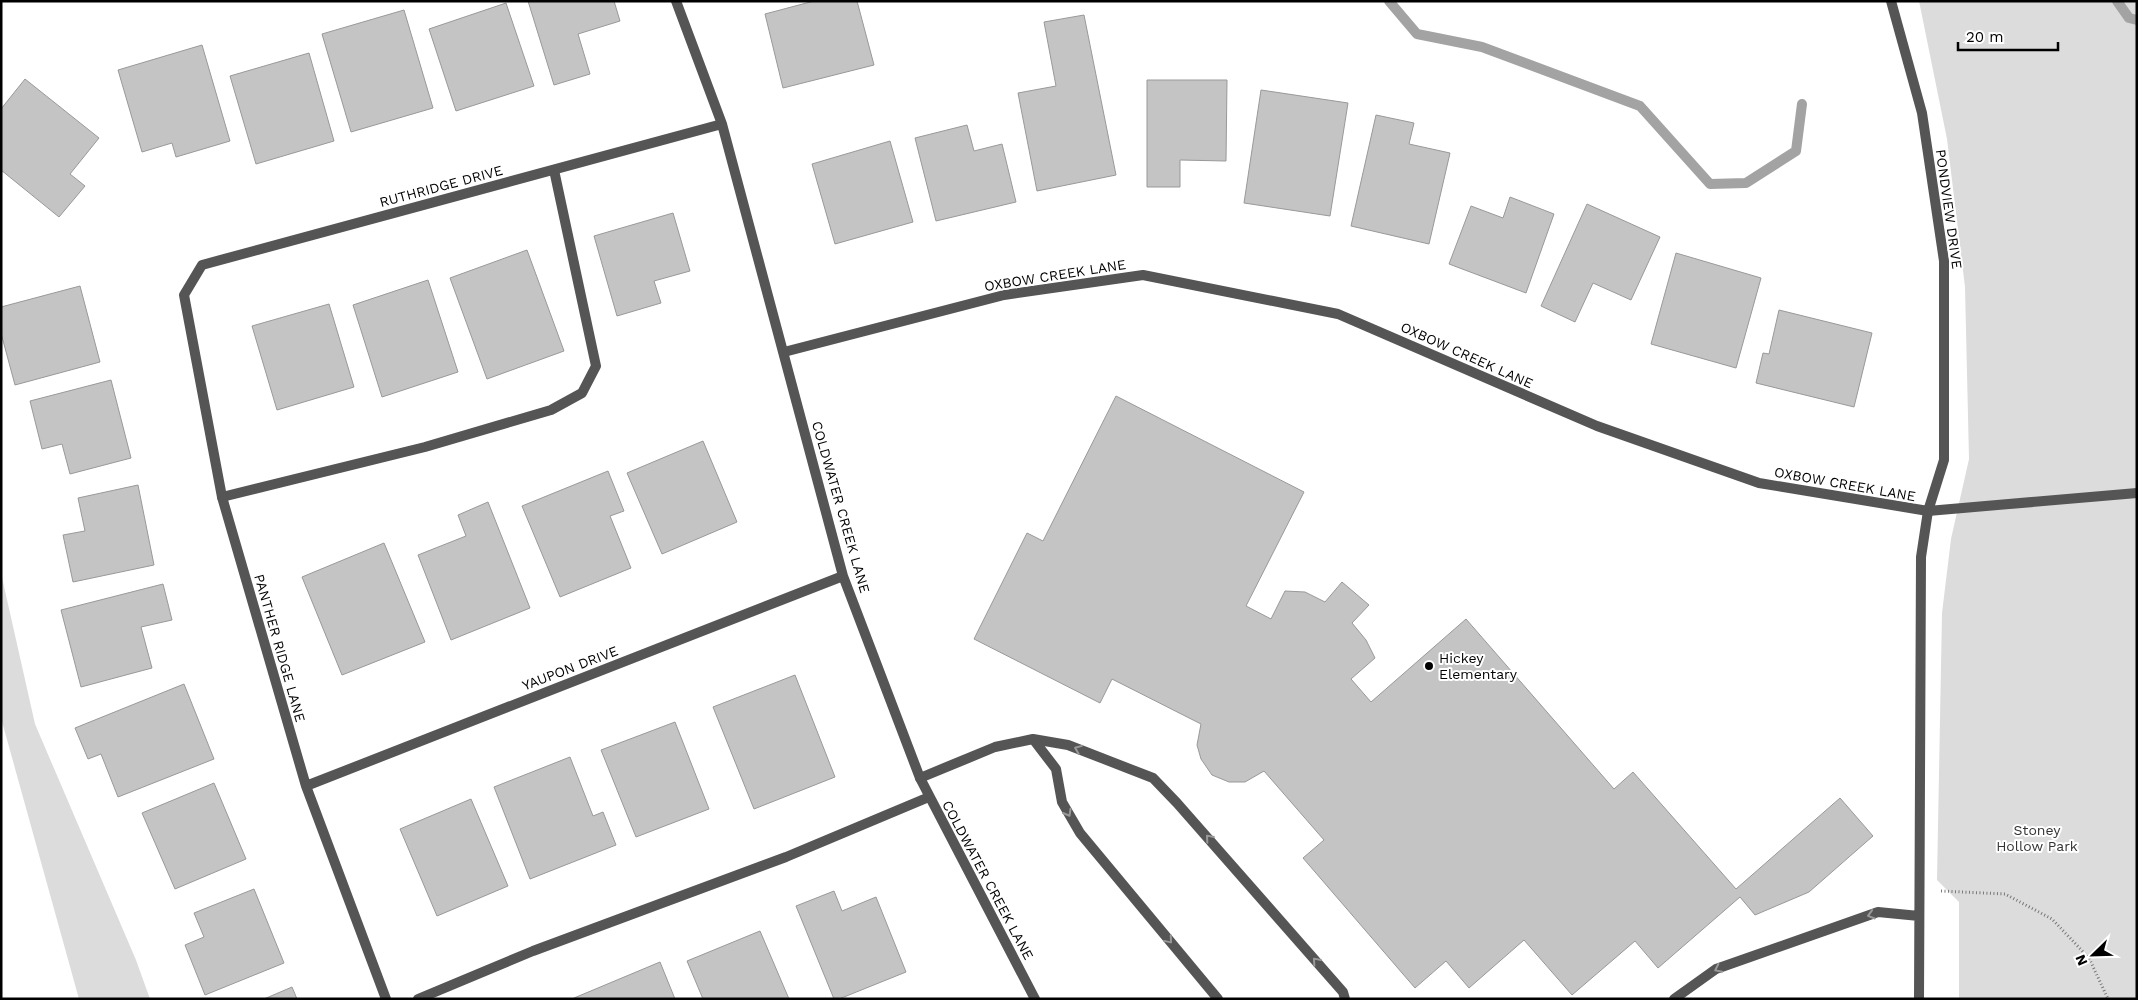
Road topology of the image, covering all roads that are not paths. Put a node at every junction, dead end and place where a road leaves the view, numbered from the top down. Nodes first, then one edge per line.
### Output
1 (676, 1) edge
2 (1891, 1) edge
3 (722, 124) junction
4 (554, 170) junction
5 (184, 295) joint
6 (784, 352) junction
7 (2137, 493) edge
8 (222, 497) junction
9 (1928, 511) junction
10 (843, 576) junction
11 (1033, 739) junction
12 (920, 778) junction
13 (306, 786) junction
14 (930, 797) junction
15 (1919, 916) junction
16 (386, 999) edge
17 (418, 999) edge
18 (1035, 999) edge
19 (1218, 999) edge
20 (1345, 999) edge
21 (1674, 999) edge
22 (1918, 999) edge

1 - 3 street, COLDWATER CREEK LANE
2 - 9 street, PONDVIEW DRIVE
3 - 4 street, RUTHRIDGE DRIVE
3 - 6 street, COLDWATER CREEK LANE
4 - 5 street, RUTHRIDGE DRIVE
4 - 8 street
5 - 8 street, PANTHER RIDGE LANE
6 - 9 street, OXBOW CREEK LANE
6 - 10 street, COLDWATER CREEK LANE
7 - 9 street, OXBOW CREEK LANE
8 - 13 street, PANTHER RIDGE LANE
9 - 15 street, PONDVIEW DRIVE
10 - 12 street, COLDWATER CREEK LANE
10 - 13 street, YAUPON DRIVE
11 - 12 street
11 -> 19 street
20 -> 11 street
12 - 14 street, COLDWATER CREEK LANE
13 - 16 street, PANTHER RIDGE LANE
14 - 17 street
14 - 18 street, COLDWATER CREEK LANE
15 -> 21 street
15 - 22 street, PONDVIEW DRIVE

